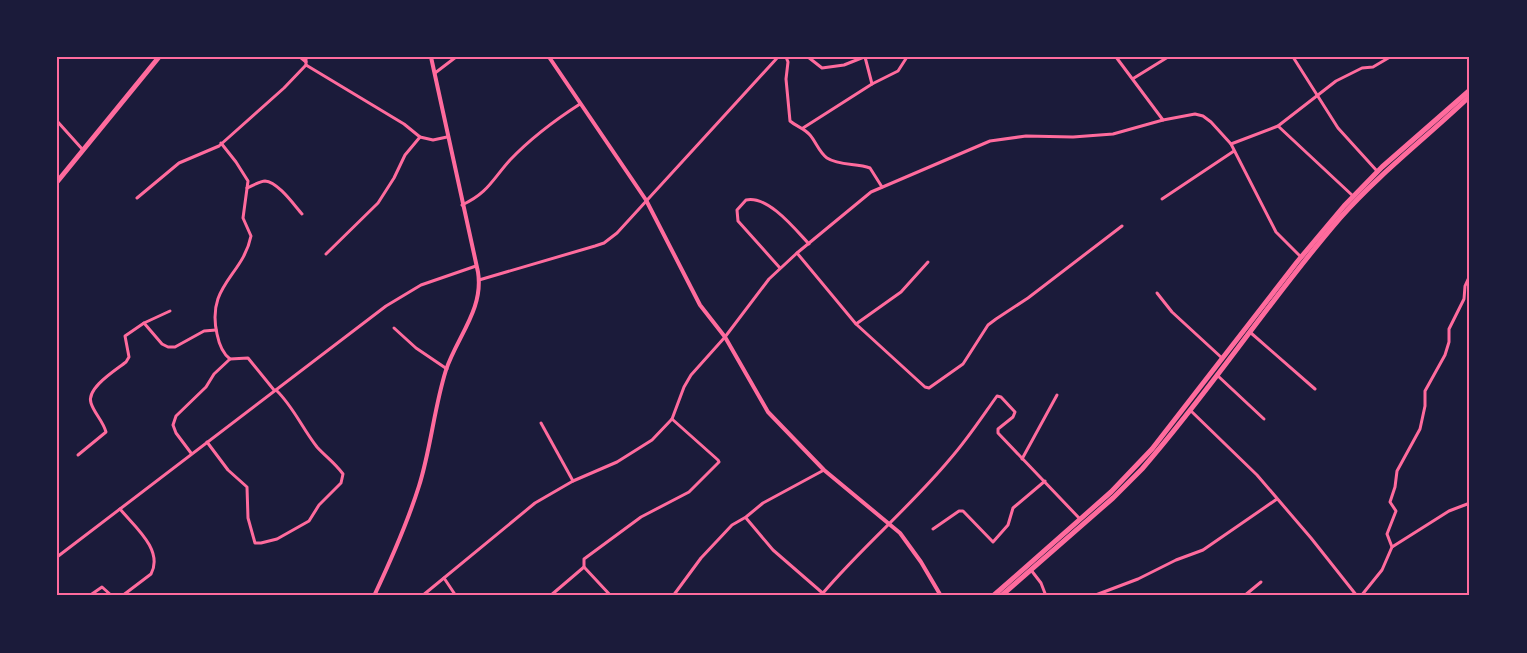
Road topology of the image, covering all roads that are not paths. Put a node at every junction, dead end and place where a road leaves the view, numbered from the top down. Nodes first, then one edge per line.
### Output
1 (159, 57) edge
2 (300, 57) edge
3 (431, 57) edge
4 (456, 57) edge
5 (549, 57) edge
6 (786, 57) edge
7 (808, 57) edge
8 (864, 57) edge
9 (907, 57) edge
10 (1116, 57) edge
11 (1168, 57) edge
12 (1293, 57) edge
13 (1389, 57) edge
14 (774, 58) edge
15 (306, 61) edge
16 (435, 73) junction
17 (1134, 78) junction
18 (872, 84) junction
19 (1470, 90) edge
20 (1317, 95) junction
21 (1470, 96) edge
22 (580, 104) junction
23 (1163, 120) junction
24 (57, 121) edge
25 (1278, 126) junction
26 (803, 128) junction
27 (420, 137) junction
28 (447, 137) junction
29 (221, 144) junction
30 (1231, 144) junction
31 (83, 150) junction
32 (1234, 151) junction
33 (1378, 171) junction
34 (57, 182) edge
35 (882, 187) junction
36 (247, 188) junction
37 (1353, 196) junction
38 (136, 198) dead end
39 (1162, 199) dead end
40 (646, 200) junction
41 (462, 205) junction
42 (302, 214) dead end
43 (1122, 226) dead end
44 (808, 244) junction
45 (797, 253) junction
46 (326, 254) dead end
47 (1301, 257) junction
48 (928, 262) dead end
49 (476, 266) junction
50 (780, 268) junction
51 (1470, 275) edge
52 (479, 280) junction
53 (1157, 293) dead end
54 (170, 311) dead end
55 (144, 323) junction
56 (856, 324) junction
57 (394, 328) dead end
58 (216, 330) junction
59 (1249, 332) junction
60 (725, 337) junction
61 (230, 358) junction
62 (1222, 358) junction
63 (447, 369) junction
64 (1217, 375) junction
65 (1315, 389) dead end
66 (275, 390) junction
67 (1058, 395) dead end
68 (1188, 407) junction
69 (672, 419) junction
70 (1264, 419) dead end
71 (541, 423) dead end
72 (207, 442) junction
73 (191, 454) junction
74 (78, 455) dead end
75 (1022, 459) junction
76 (824, 470) junction
77 (573, 482) junction
78 (1045, 482) junction
79 (1277, 499) junction
80 (1470, 503) edge
81 (120, 509) junction
82 (746, 517) junction
83 (1080, 519) junction
84 (890, 524) junction
85 (933, 529) dead end
86 (1392, 547) junction
87 (57, 556) edge
88 (584, 567) junction
89 (1031, 570) junction
90 (444, 578) junction
91 (1261, 582) dead end
92 (825, 595) edge
93 (89, 596) edge
94 (112, 596) edge
95 (122, 596) edge
96 (306, 596) edge
97 (312, 596) edge
98 (374, 596) edge
99 (422, 596) edge
100 (456, 596) edge
101 (550, 596) edge
102 (611, 596) edge
103 (673, 596) edge
104 (941, 596) edge
105 (993, 596) edge
106 (1001, 596) edge
107 (1046, 596) edge
108 (1093, 596) edge
109 (1244, 596) edge
110 (1359, 596) edge

1 - 31 main road
2 - 15 street
3 - 16 street
4 - 16 street
5 - 22 street
6 - 26 street
7 - 8 street
8 - 18 street
9 - 18 street
10 - 17 street
11 - 17 street
12 - 20 street
13 - 20 street
14 - 40 street
15 - 27 street
15 - 29 street
16 - 28 street
17 - 23 street
18 - 26 street
19 - 33 main road
20 - 25 street
20 - 33 street
21 - 59 main road
22 - 40 street
22 - 41 street
23 - 30 street
23 - 35 street
24 - 31 street
25 - 30 street
25 - 37 street
26 - 35 street
27 - 28 street
27 - 46 street
28 - 41 street
29 - 36 street
29 - 38 street
30 - 32 street
31 - 34 main road
32 - 39 street
32 - 47 street
33 - 37 main road
35 - 44 street
36 - 42 street
36 - 58 street
37 - 47 main road
40 - 52 street
40 - 60 street
41 - 49 street
43 - 56 street
44 - 45 street
44 - 50 street
45 - 50 street
45 - 56 street
47 - 62 main road
48 - 56 street
49 - 52 street
49 - 66 street
50 - 60 street
51 - 86 street
52 - 63 street
53 - 62 street
54 - 55 street
55 - 58 street
55 - 74 street
57 - 63 street
58 - 61 street
59 - 64 main road
59 - 65 street
60 - 69 street
60 - 76 street
61 - 66 street
61 - 73 street
62 - 68 main road
63 - 98 street
64 - 68 main road
64 - 70 street
66 - 72 street
66 - 72 street
67 - 75 street
68 - 79 street
68 - 83 main road
68 - 89 main road
69 - 77 street
69 - 88 street
71 - 77 street
72 - 73 street
73 - 81 street
75 - 78 street
75 - 84 street
76 - 82 street
76 - 84 street
77 - 90 street
78 - 83 street
78 - 85 street
79 - 108 street
79 - 110 street
80 - 86 street
81 - 87 street
81 - 95 street
82 - 92 street
82 - 103 street
83 - 105 main road
84 - 92 street
84 - 104 street
86 - 110 street
88 - 101 street
88 - 102 street
89 - 106 main road
89 - 107 street
90 - 99 street
90 - 100 street
91 - 109 street
93 - 94 street
96 - 97 street

